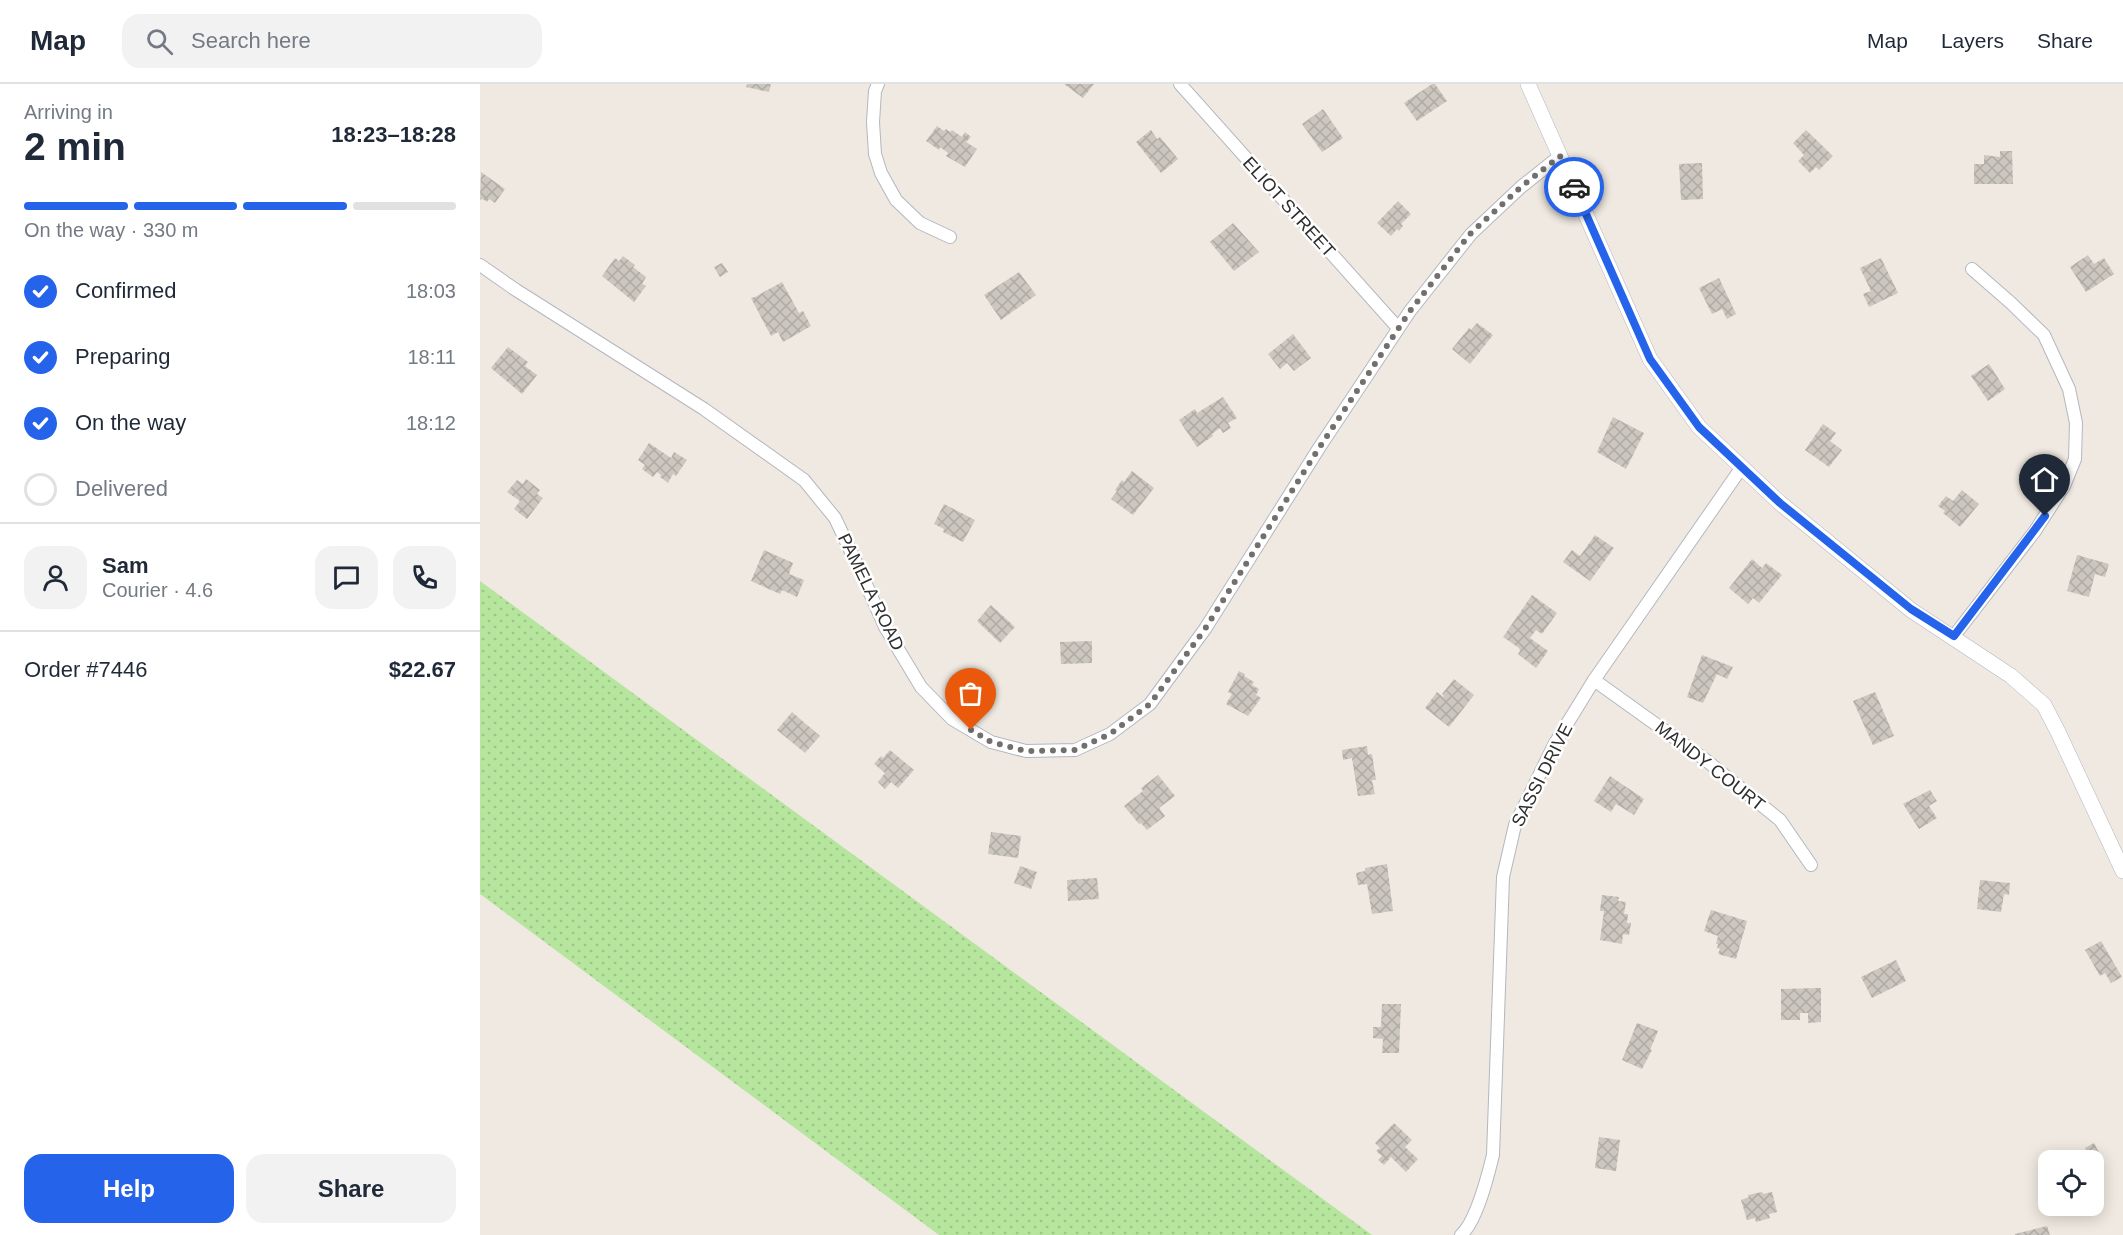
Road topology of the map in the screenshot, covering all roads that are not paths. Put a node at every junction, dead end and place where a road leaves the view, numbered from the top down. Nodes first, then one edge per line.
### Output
1 (878, 84) edge
2 (1180, 84) edge
3 (1528, 84) edge
4 (1560, 156) junction
5 (950, 237) dead end
6 (480, 265) edge
7 (1972, 269) dead end
8 (1398, 328) junction
9 (1742, 467) junction
10 (1954, 636) junction
11 (1594, 680) junction
12 (1812, 865) dead end
13 (2123, 871) edge
14 (1461, 1235) edge

1 - 5 street
2 - 8 street, ELIOT STREET
3 - 4 street
4 - 8 street, PAMELA ROAD
4 - 9 street
6 - 8 street, PAMELA ROAD
7 - 10 street
9 - 10 street
9 - 11 street, SASSI DRIVE
10 - 13 street
11 - 12 street, MANDY COURT
11 - 14 street, SASSI DRIVE

